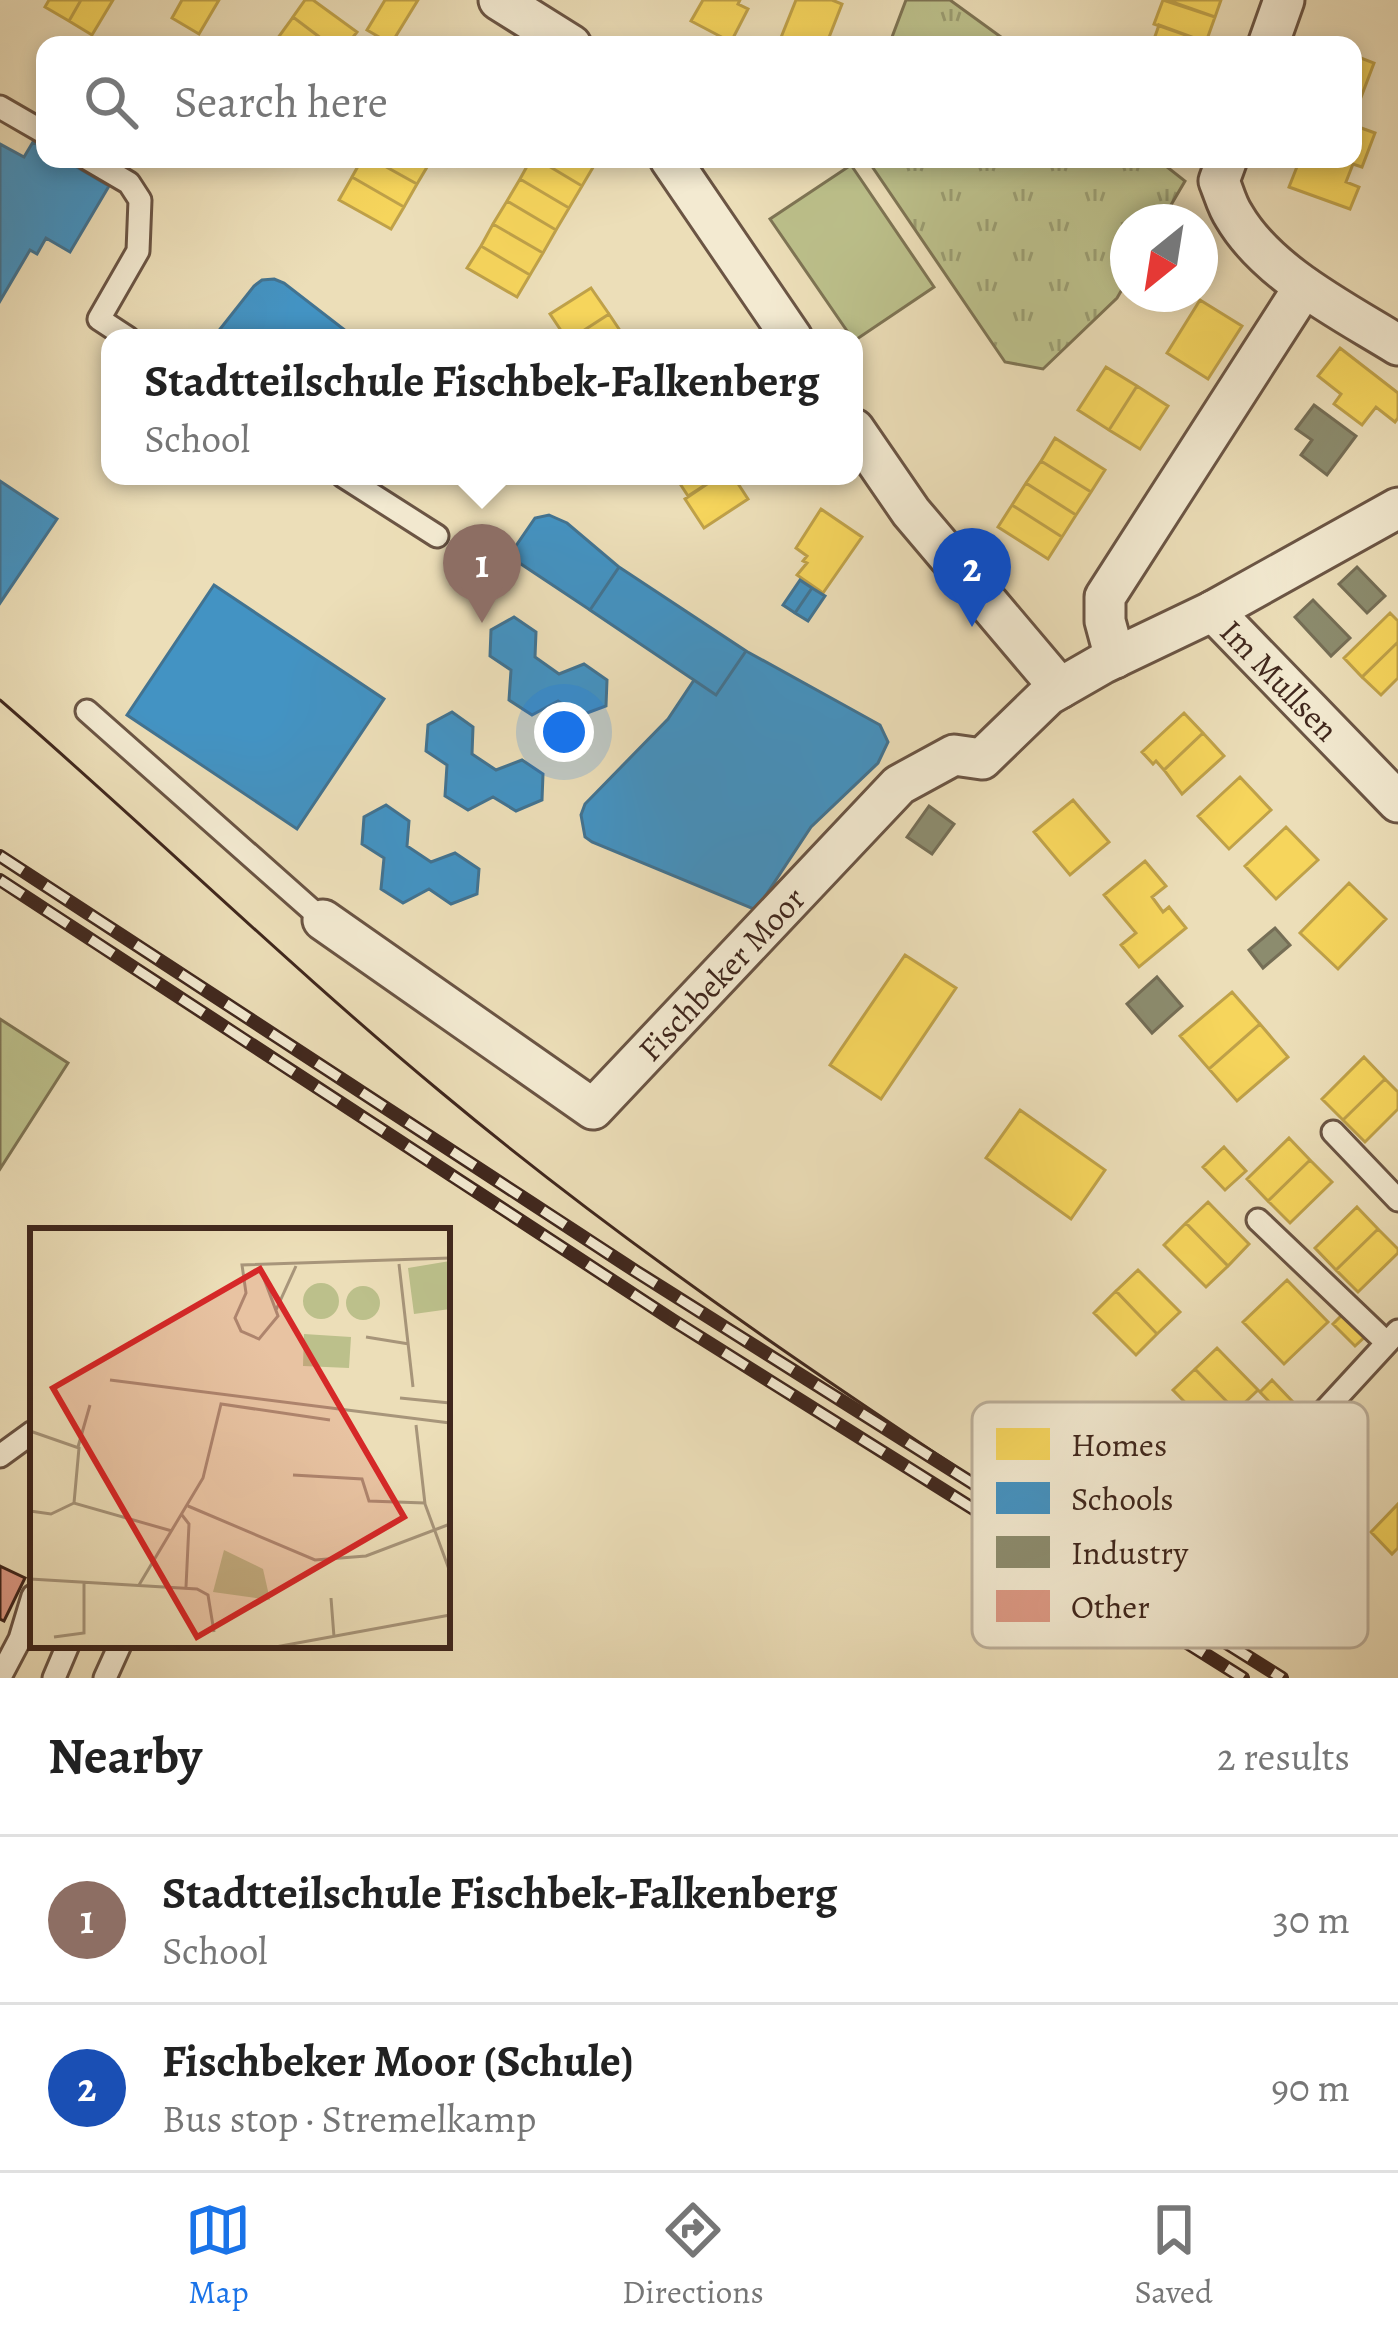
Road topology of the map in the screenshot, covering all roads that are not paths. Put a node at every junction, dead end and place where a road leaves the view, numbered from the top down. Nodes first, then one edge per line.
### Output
1 (499, 0) edge
2 (1283, 0) edge
3 (557, 36) edge
4 (1271, 36) edge
5 (0, 106) edge
6 (36, 128) edge
7 (103, 168) edge
8 (676, 168) edge
9 (1224, 168) edge
10 (1304, 287) junction
11 (114, 329) edge
12 (786, 329) edge
13 (1398, 345) edge
14 (863, 442) edge
15 (358, 485) edge
16 (1398, 508) edge
17 (437, 536) dead end
18 (1213, 611) junction
19 (1115, 658) junction
20 (1060, 688) junction
21 (87, 711) dead end
22 (1398, 802) edge
23 (322, 920) joint
24 (1334, 1132) dead end
25 (1398, 1200) edge
26 (1258, 1220) dead end
27 (1393, 1337) edge
28 (1333, 1402) edge
29 (30, 1434) edge
30 (0, 1456) edge
31 (30, 1606) edge
32 (67, 1648) edge
33 (119, 1648) edge
34 (0, 1677) edge
35 (54, 1678) edge
36 (105, 1678) edge

1 - 3 street
2 - 4 street
5 - 6 lane
7 - 11 lane
8 - 12 street
9 - 10 street
10 - 13 street
10 - 19 street
14 - 20 street
15 - 17 lane
16 - 18 street, Fischbeker Moor
18 - 19 street, Fischbeker Moor
18 - 22 street, Im Mullsen
19 - 20 street, Fischbeker Moor
20 - 23 street, Fischbeker Moor
21 - 23 lane
24 - 25 lane
26 - 27 lane
27 - 28 lane
29 - 30 lane
31 - 34 lane
32 - 35 lane
33 - 36 lane

